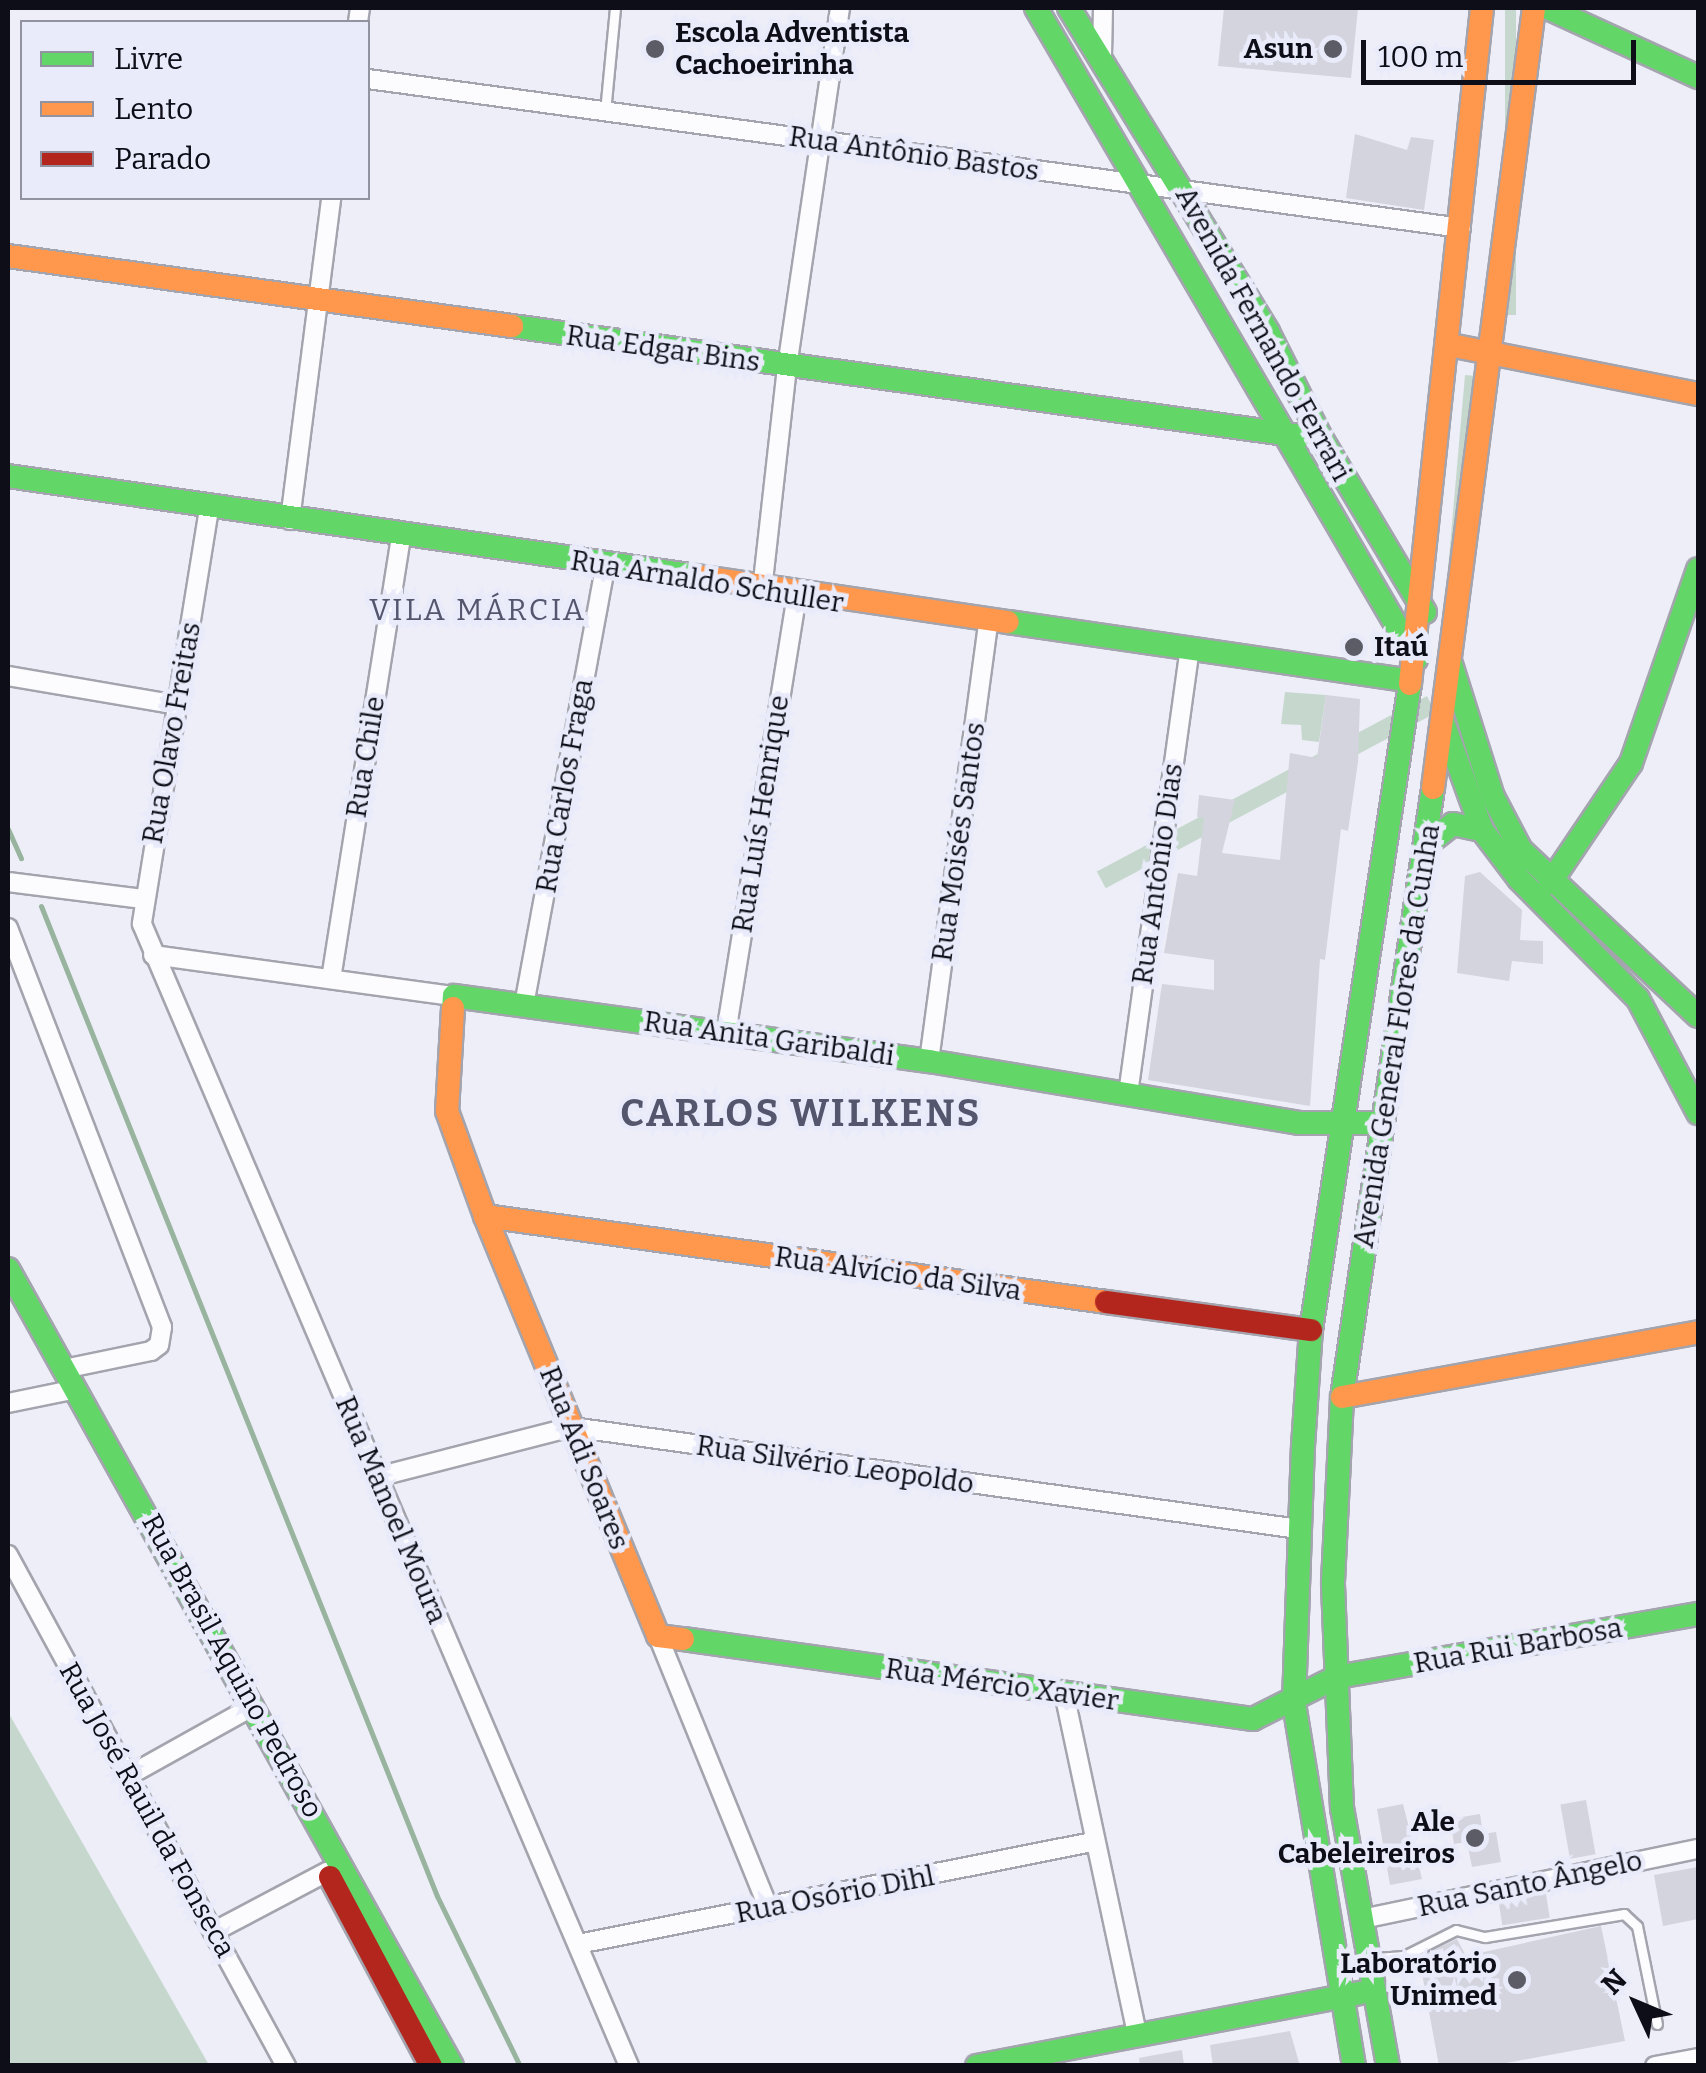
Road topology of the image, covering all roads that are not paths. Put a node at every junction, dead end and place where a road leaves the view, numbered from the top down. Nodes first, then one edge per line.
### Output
1 (615, 8) edge
2 (840, 8) edge
3 (1036, 8) edge
4 (1069, 8) edge
5 (1103, 8) edge
6 (1482, 8) edge
7 (1534, 8) edge
8 (1548, 8) edge
9 (1102, 62) junction
10 (1698, 76) edge
11 (370, 79) edge
12 (605, 112) junction
13 (820, 142) junction
14 (1143, 184) junction
15 (1183, 191) junction
16 (331, 200) edge
17 (1462, 228) junction
18 (8, 256) edge
19 (316, 300) junction
20 (1450, 345) junction
21 (1491, 349) junction
22 (787, 367) junction
23 (1698, 394) edge
24 (1286, 436) junction
25 (1320, 436) junction
26 (8, 476) edge
27 (209, 509) junction
28 (290, 520) junction
29 (401, 535) junction
30 (605, 566) junction
31 (1698, 570) edge
32 (762, 590) junction
33 (797, 595) junction
34 (1422, 606) junction
35 (988, 624) junction
36 (1413, 651) junction
37 (1189, 653) junction
38 (1451, 664) junction
39 (8, 676) edge
40 (1408, 680) junction
41 (178, 705) junction
42 (1441, 717) junction
43 (1482, 830) junction
44 (1426, 845) junction
45 (8, 882) edge
46 (1550, 883) junction
47 (142, 899) junction
48 (8, 928) edge
49 (153, 955) junction
50 (331, 979) junction
51 (454, 996) junction
52 (524, 1006) junction
53 (1698, 1016) edge
54 (726, 1033) junction
55 (929, 1061) junction
56 (1128, 1094) junction
57 (1698, 1113) edge
58 (1383, 1123) junction
59 (1343, 1126) junction
60 (484, 1216) junction
61 (8, 1269) edge
62 (8, 1296) edge
63 (1311, 1330) junction
64 (1698, 1332) edge
65 (67, 1383) junction
66 (1342, 1397) junction
67 (8, 1403) edge
68 (572, 1427) junction
69 (376, 1476) junction
70 (1299, 1529) junction
71 (8, 1555) edge
72 (1698, 1614) edge
73 (658, 1636) junction
74 (1337, 1678) junction
75 (1064, 1694) junction
76 (1294, 1702) junction
77 (247, 1710) junction
78 (128, 1776) junction
79 (1092, 1842) junction
80 (1698, 1849) edge
81 (327, 1872) junction
82 (769, 1910) junction
83 (1362, 1919) junction
84 (213, 1932) junction
85 (578, 1944) junction
86 (1368, 1959) junction
87 (1374, 1991) junction
88 (1341, 1997) junction
89 (1657, 2024) dead end
90 (1137, 2034) junction
91 (1698, 2058) edge
92 (981, 2065) edge
93 (286, 2066) edge
94 (431, 2066) edge
95 (452, 2066) edge
96 (629, 2066) edge
97 (1354, 2066) edge
98 (1388, 2066) edge
99 (1655, 2066) edge

1 - 12 lane
2 - 13 street
3 - 14 street, Avenida Fernando Ferrari
4 - 9 street, Avenida Fernando Ferrari
5 - 9 street
6 - 17 street
7 - 21 street, Avenida General Flores da Cunha
8 - 10 street
9 - 15 street, Avenida Fernando Ferrari
11 - 12 street, Rua Antônio Bastos
12 - 13 street, Rua Antônio Bastos
13 - 14 street, Rua Antônio Bastos
13 - 22 street
14 - 15 street, Rua Antônio Bastos
14 - 24 street, Avenida Fernando Ferrari
15 - 17 street, Rua Antônio Bastos
15 - 25 street, Avenida Fernando Ferrari
16 - 19 street
17 - 20 street
18 - 19 street, Rua Edgar Bins
19 - 22 street, Rua Edgar Bins
19 - 28 street
20 - 21 street
20 - 34 street
21 - 23 street
21 - 38 street, Avenida General Flores da Cunha
22 - 24 street, Rua Edgar Bins
22 - 32 street
24 - 25 street, Rua Edgar Bins
24 - 36 street, Avenida Fernando Ferrari
25 - 34 street, Avenida Fernando Ferrari
26 - 27 street, Rua Arnaldo Schuller
27 - 28 street, Rua Arnaldo Schuller
27 - 41 street, Rua Olavo Freitas
28 - 29 street, Rua Arnaldo Schuller
29 - 30 street, Rua Arnaldo Schuller
29 - 50 street, Rua Chile
30 - 32 street, Rua Arnaldo Schuller
30 - 52 street, Rua Carlos Fraga
31 - 46 street
32 - 33 street, Rua Arnaldo Schuller
33 - 35 street, Rua Arnaldo Schuller
33 - 54 street, Rua Luís Henrique
34 - 36 street
34 - 38 street, Avenida Fernando Ferrari
35 - 37 street, Rua Arnaldo Schuller
35 - 55 street, Rua Moisés Santos
36 - 40 street
36 - 42 street, Avenida Fernando Ferrari
37 - 40 street, Rua Arnaldo Schuller
37 - 56 street, Rua Antônio Dias
38 - 42 street, Avenida General Flores da Cunha
38 - 46 street, Avenida Fernando Ferrari
39 - 41 street
40 - 59 street, Avenida General Flores da Cunha
41 - 47 street, Rua Olavo Freitas
42 - 43 street, Avenida Fernando Ferrari
42 - 44 street, Avenida General Flores da Cunha
43 - 44 street
43 - 57 street, Avenida Fernando Ferrari
44 - 58 street, Avenida General Flores da Cunha
45 - 47 street
46 - 53 street, Avenida Fernando Ferrari
47 - 49 street, Rua Olavo Freitas
48 - 65 street
49 - 50 street, Rua Anita Garibaldi
49 - 69 street, Rua Manoel Moura
50 - 51 street, Rua Anita Garibaldi
51 - 52 street, Rua Anita Garibaldi
51 - 60 street, Rua Adi Soares
52 - 54 street, Rua Anita Garibaldi
54 - 55 street, Rua Anita Garibaldi
55 - 56 street, Rua Anita Garibaldi
56 - 59 street, Rua Anita Garibaldi
58 - 59 street, Rua Anita Garibaldi
58 - 66 street, Avenida General Flores da Cunha
59 - 63 street, Avenida General Flores da Cunha
60 - 63 street, Rua Alvício da Silva
60 - 68 street, Rua Adi Soares
61 - 65 street, Rua Brasil Aquino Pedroso
62 - 65 street, Rua Brasil Aquino Pedroso
63 - 70 street, Avenida General Flores da Cunha
64 - 66 street
65 - 67 street
65 - 77 street, Rua Brasil Aquino Pedroso
66 - 74 street, Avenida General Flores da Cunha
68 - 69 street, Rua Silvério Leopoldo
68 - 70 street, Rua Silvério Leopoldo
68 - 73 street, Rua Adi Soares
69 - 85 street, Rua Manoel Moura
70 - 76 street, Avenida General Flores da Cunha
71 - 78 street, Rua José Rauil da Fonseca
72 - 74 street, Rua Rui Barbosa
73 - 75 street, Rua Mércio Xavier
73 - 82 street, Rua Adi Soares
74 - 76 street, Rua Mércio Xavier
74 - 83 street, Avenida General Flores da Cunha
75 - 76 street, Rua Mércio Xavier
75 - 79 street
76 - 88 street, Avenida General Flores da Cunha
77 - 78 street
77 - 81 street, Rua Brasil Aquino Pedroso
77 - 95 street, Rua Brasil Aquino Pedroso
78 - 84 street, Rua José Rauil da Fonseca
79 - 82 street, Rua Osório Dihl
79 - 90 street
80 - 83 street, Rua Santo Ângelo
81 - 84 street
81 - 94 street, Rua Brasil Aquino Pedroso
82 - 85 street, Rua Osório Dihl
83 - 86 street, Avenida General Flores da Cunha
84 - 93 street, Rua José Rauil da Fonseca
85 - 96 street, Rua Manoel Moura
86 - 87 street, Avenida General Flores da Cunha
86 - 89 lane
87 - 88 street
87 - 98 street, Avenida General Flores da Cunha
88 - 90 street
88 - 97 street, Avenida General Flores da Cunha
90 - 92 street
91 - 99 street

